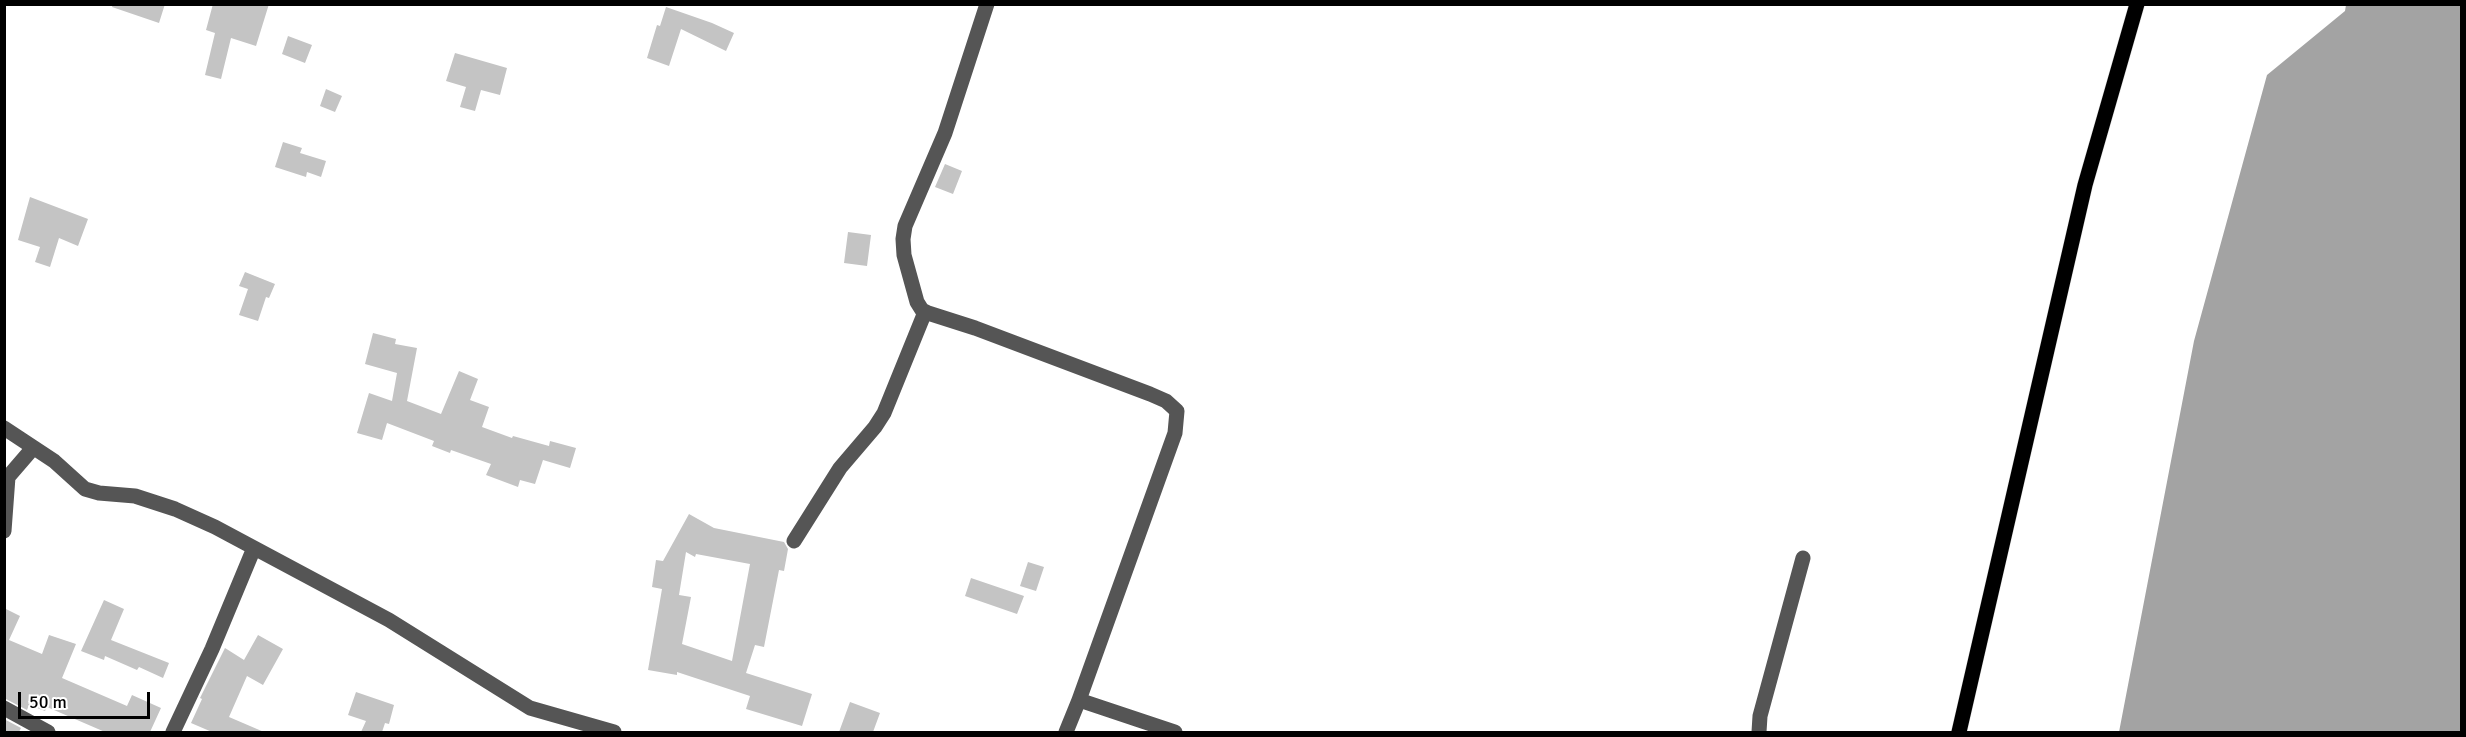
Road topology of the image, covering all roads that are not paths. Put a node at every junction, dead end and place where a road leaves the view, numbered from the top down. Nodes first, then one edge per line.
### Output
1 (987, 4) edge
2 (2137, 4) edge
3 (925, 312) junction
4 (4, 428) edge
5 (33, 448) junction
6 (6, 490) edge
7 (4, 531) edge
8 (794, 541) dead end
9 (254, 548) junction
10 (1803, 558) dead end
11 (1079, 700) junction
12 (4, 708) edge
13 (48, 732) edge
14 (173, 732) edge
15 (614, 732) edge
16 (1066, 732) edge
17 (1176, 732) edge
18 (1759, 732) edge
19 (1959, 732) edge

1 - 3 street
2 - 19 main road
3 - 8 street
3 - 11 street
4 - 5 street
5 - 6 street
5 - 9 street
6 - 7 street
9 - 14 street
9 - 15 street
10 - 18 street
11 - 16 street
11 - 17 street
12 - 13 street

